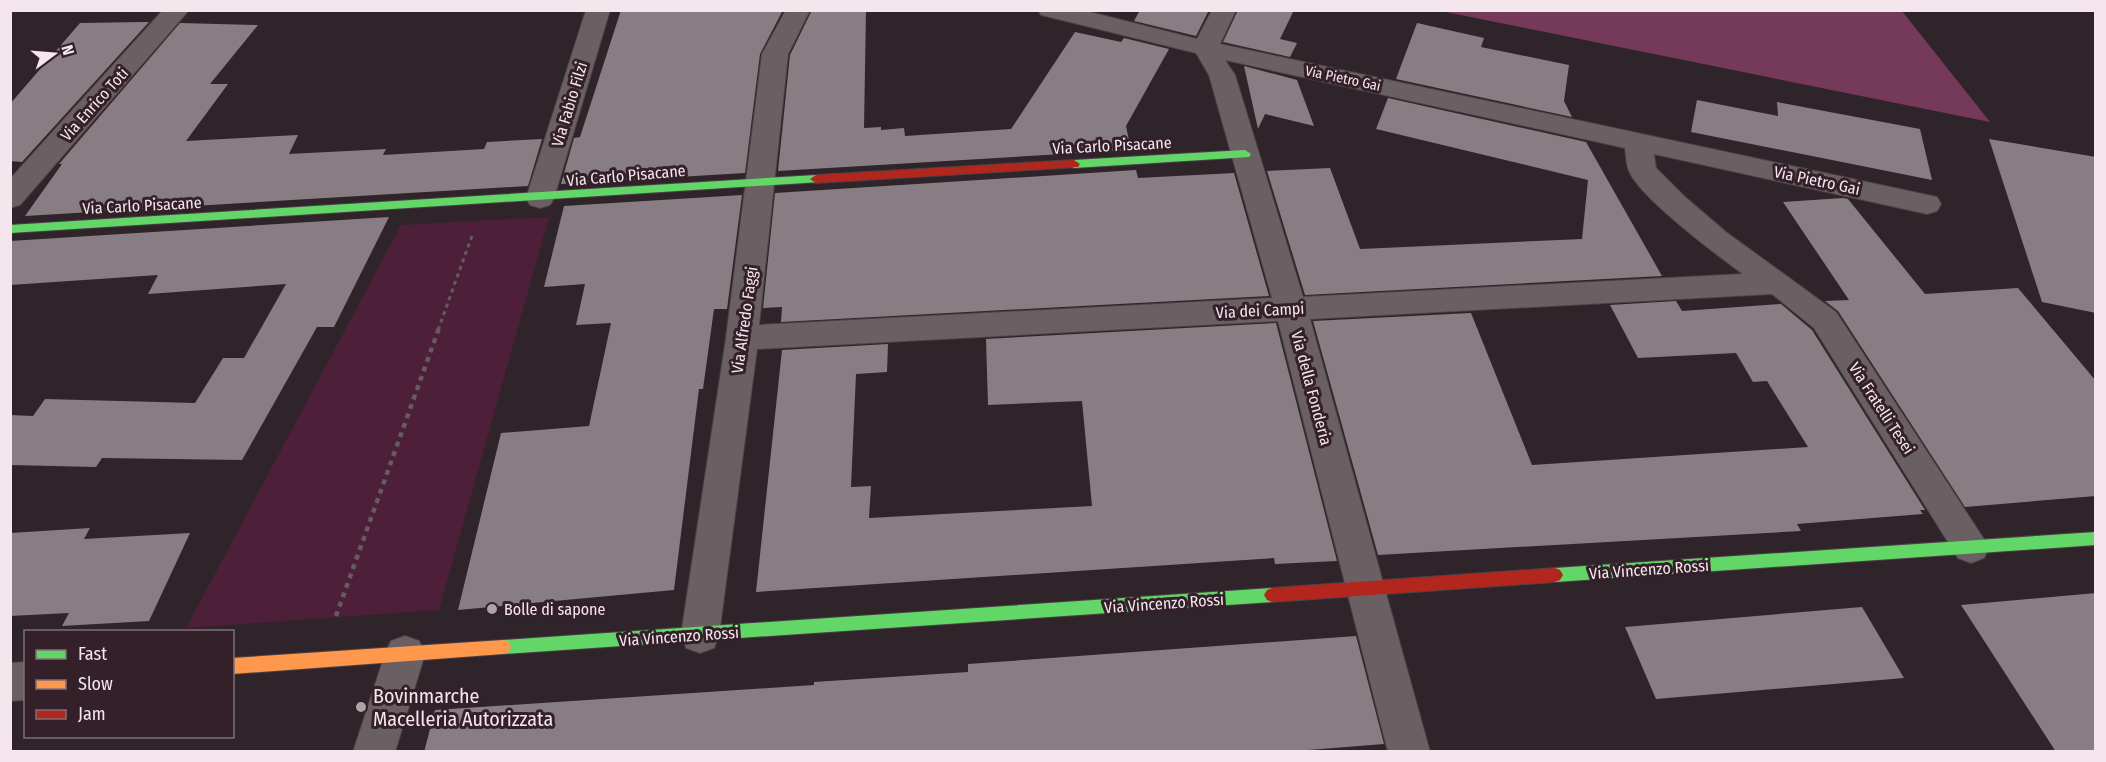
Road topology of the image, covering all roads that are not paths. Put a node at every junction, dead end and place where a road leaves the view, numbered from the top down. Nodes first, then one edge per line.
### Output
1 (177, 10) edge
2 (598, 10) edge
3 (798, 10) edge
4 (1050, 10) edge
5 (1224, 10) edge
6 (1205, 48) junction
7 (1637, 140) junction
8 (1245, 154) junction
9 (762, 180) junction
10 (10, 198) edge
11 (540, 198) junction
12 (1927, 204) dead end
13 (10, 229) edge
14 (1778, 283) junction
15 (1291, 309) junction
16 (742, 338) junction
17 (2096, 538) edge
18 (1971, 547) junction
19 (1366, 589) junction
20 (700, 634) junction
21 (405, 654) junction
22 (234, 666) edge
23 (374, 752) edge
24 (1409, 752) edge

1 - 10 street, Via Enrico Toti
2 - 11 street, Via Fabio Filzi
3 - 9 street, Via Alfredo Faggi
4 - 6 street, Via Pietro Gai
5 - 6 street
6 - 7 street, Via Pietro Gai
6 - 8 street, Via della Fonderia
7 - 12 street, Via Pietro Gai
7 - 14 street
8 - 9 street, Via Carlo Pisacane
8 - 15 street, Via della Fonderia
9 - 11 street, Via Carlo Pisacane
9 - 16 street, Via Alfredo Faggi
11 - 13 street, Via Carlo Pisacane
14 - 15 street, Via dei Campi
14 - 18 street, Via Fratelli Tesei
15 - 16 street, Via dei Campi
15 - 19 street, Via della Fonderia
16 - 20 street, Via Alfredo Faggi
17 - 18 street, Via Vincenzo Rossi
18 - 19 street, Via Vincenzo Rossi
19 - 20 street, Via Vincenzo Rossi
19 - 24 street, Via della Fonderia
20 - 21 street, Via Vincenzo Rossi
21 - 22 street, Via Vincenzo Rossi
21 - 23 street

